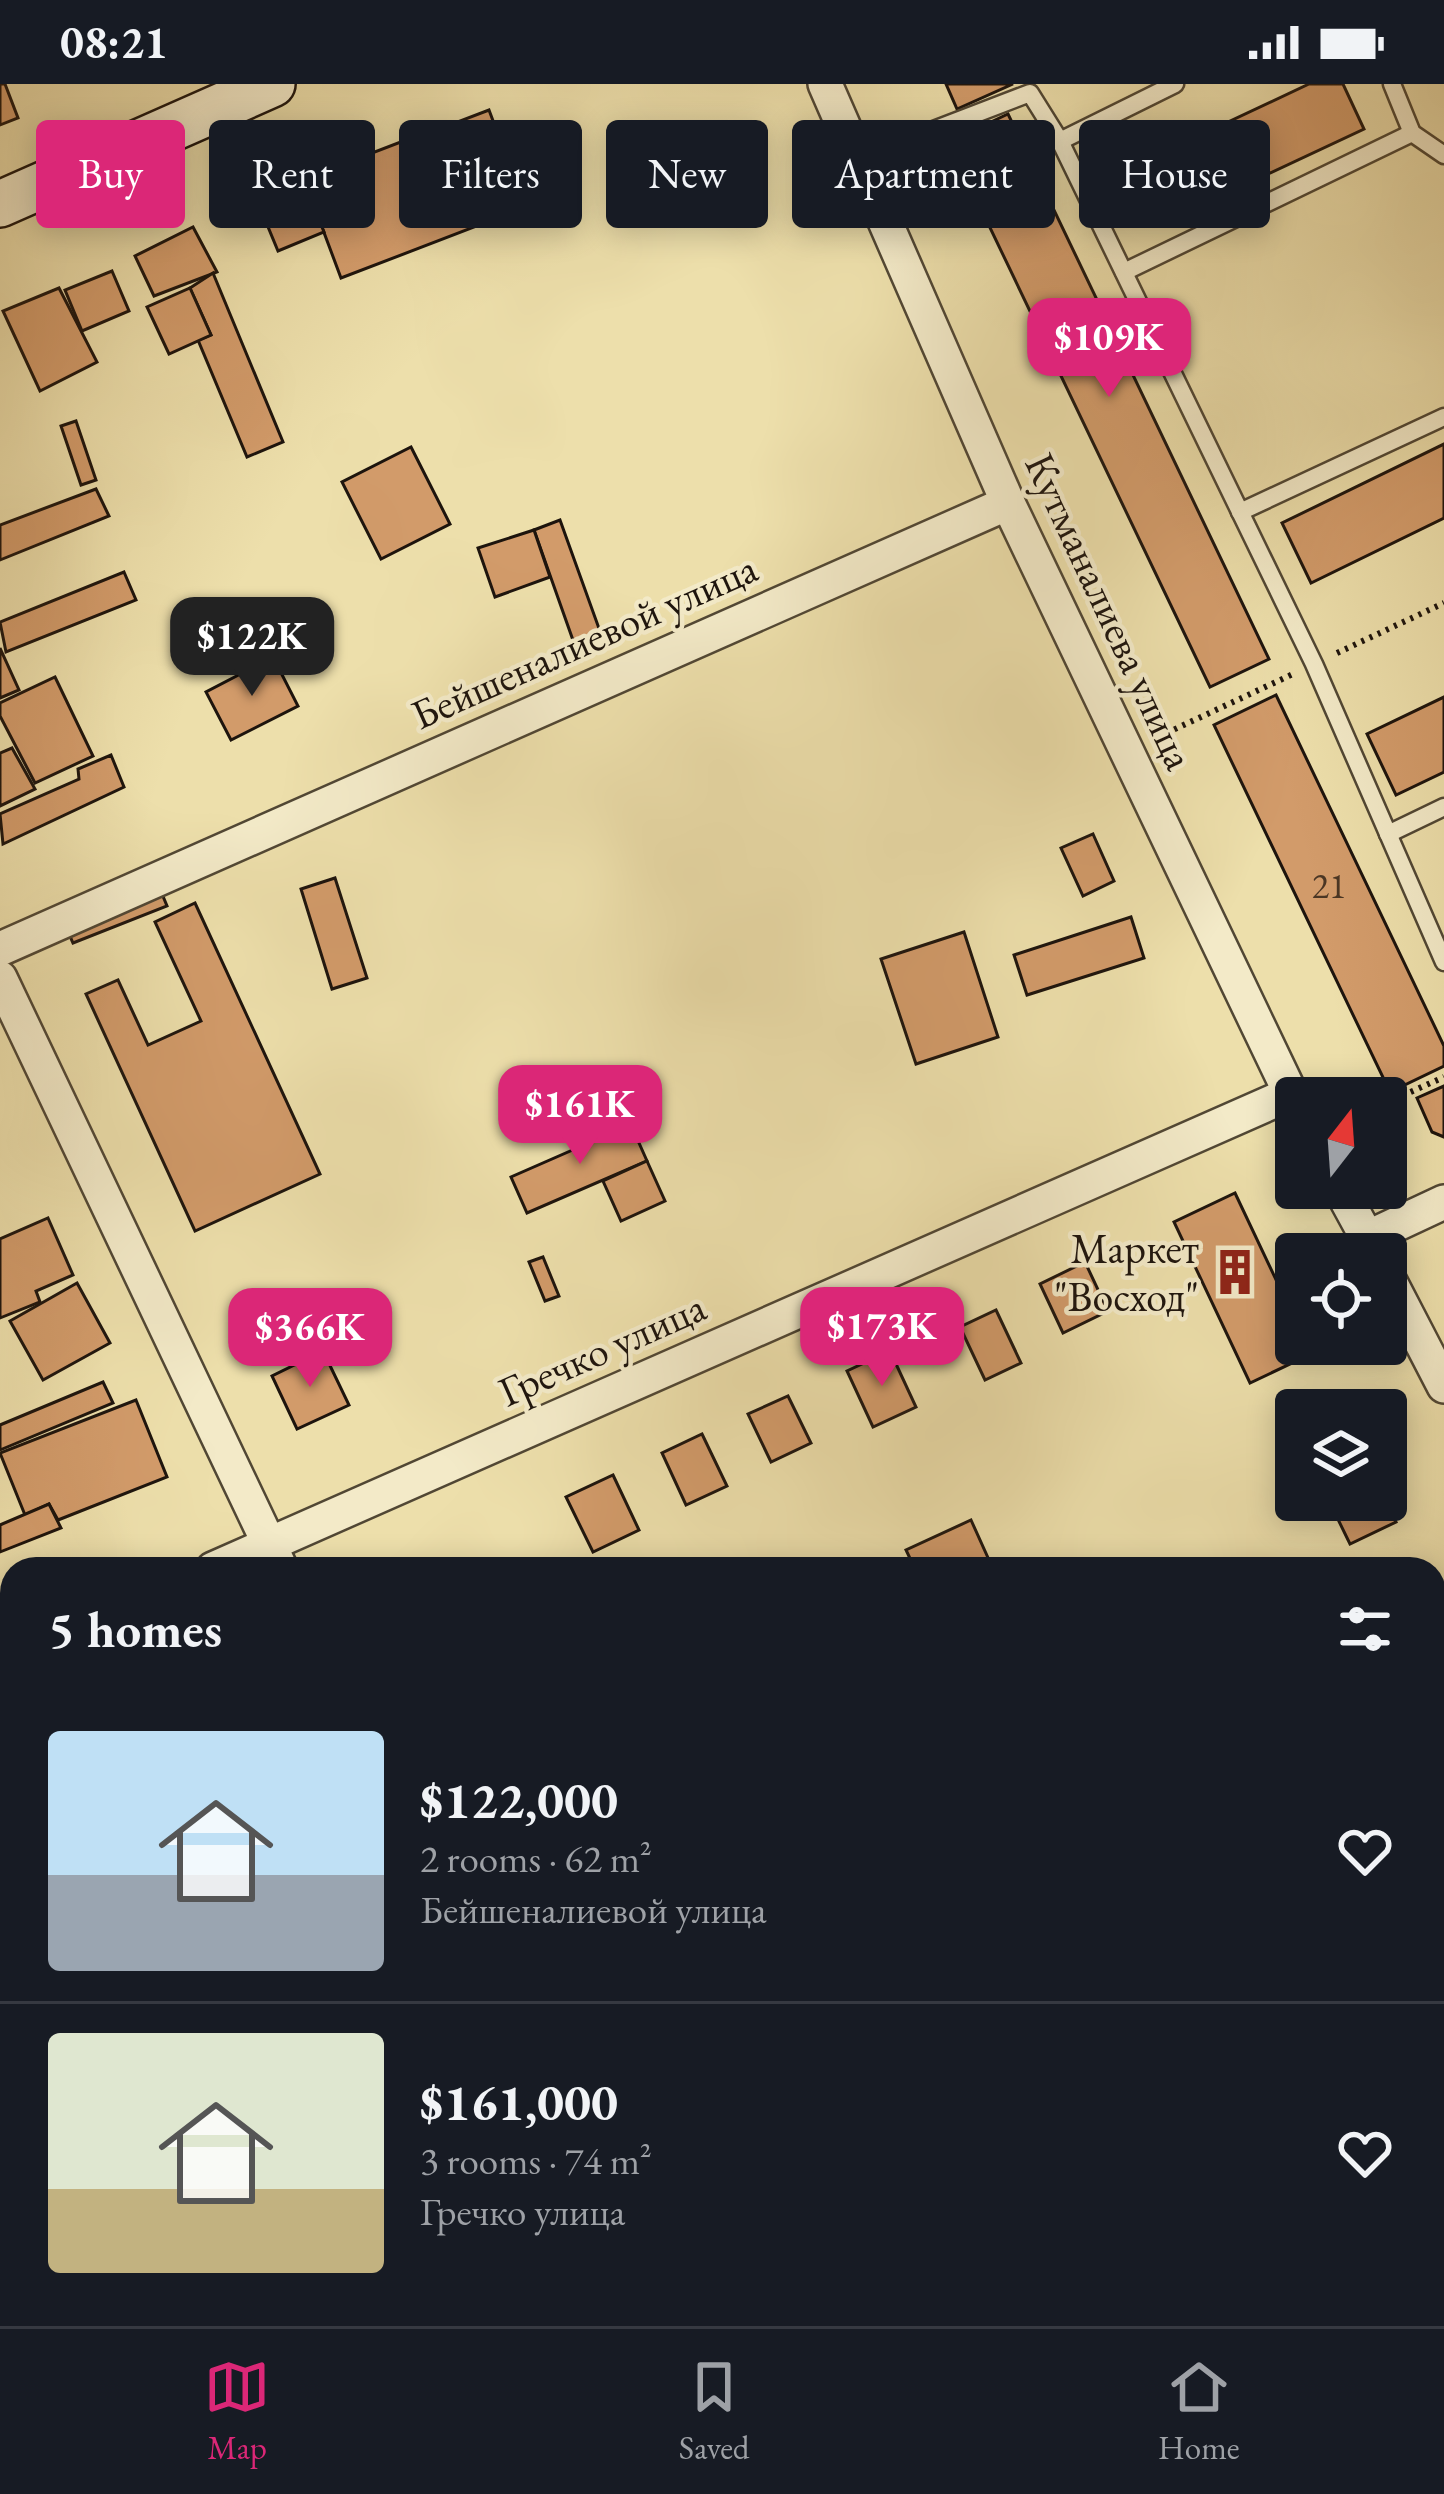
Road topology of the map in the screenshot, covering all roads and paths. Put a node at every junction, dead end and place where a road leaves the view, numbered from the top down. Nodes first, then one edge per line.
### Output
1 (272, 84) edge
2 (825, 84) edge
3 (1175, 84) edge
4 (1393, 84) edge
5 (841, 120) edge
6 (960, 120) edge
7 (1047, 120) edge
8 (1055, 133) edge
9 (1412, 133) junction
10 (1060, 141) junction
11 (1444, 155) edge
12 (0, 204) edge
13 (888, 228) edge
14 (1124, 272) junction
15 (1444, 417) edge
16 (1008, 503) junction
17 (1240, 512) junction
18 (1444, 603) edge
19 (1314, 664) junction
20 (1127, 751) junction
21 (1444, 807) edge
22 (1388, 834) junction
23 (0, 949) edge
24 (1444, 962) edge
25 (0, 978) edge
26 (1282, 1077) edge
27 (1444, 1078) edge
28 (1407, 1093) edge
29 (1275, 1108) edge
30 (1444, 1202) edge
31 (1393, 1233) edge
32 (1407, 1315) edge
33 (1444, 1386) edge
34 (275, 1557) edge

1 - 12 main road
2 - 5 street, Кутманалиева улица
3 - 10 lane
4 - 9 lane
6 - 7 lane
8 - 10 lane
9 - 11 lane
9 - 14 lane
10 - 14 lane
13 - 16 street, Кутманалиева улица
14 - 17 lane
15 - 17 lane
16 - 20 street, Кутманалиева улица
16 - 23 street, Бейшеналиевой улица
17 - 19 lane
18 - 19 path
19 - 20 path
19 - 22 lane
20 - 26 street, Кутманалиева улица
21 - 22 lane
22 - 24 lane
25 - 34 street
27 - 28 path
29 - 34 street, Гречко улица
30 - 31 street
32 - 33 street

